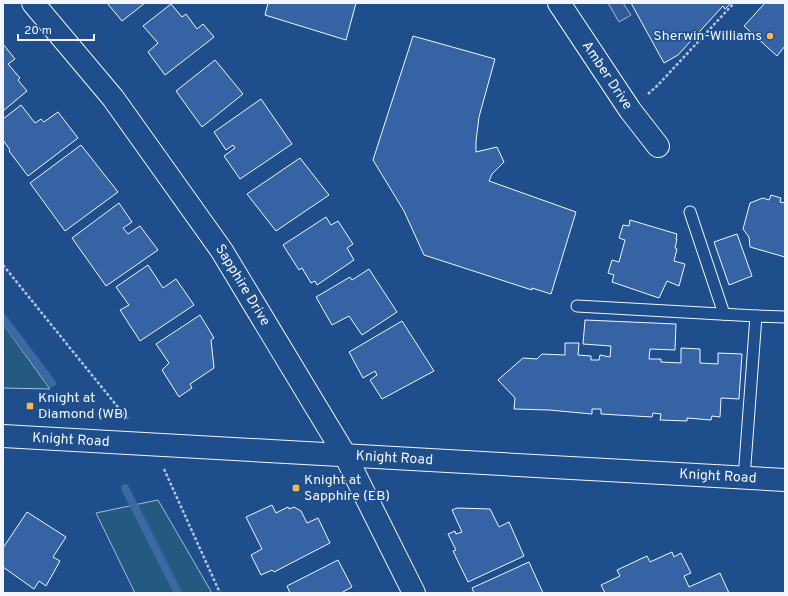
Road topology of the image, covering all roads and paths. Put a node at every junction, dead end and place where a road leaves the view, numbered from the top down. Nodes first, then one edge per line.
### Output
1 (33, 3) edge
2 (559, 3) edge
3 (734, 3) edge
4 (630, 110) junction
5 (658, 146) dead end
6 (690, 212) dead end
7 (577, 306) dead end
8 (724, 314) junction
9 (756, 316) junction
10 (785, 317) edge
11 (3, 436) edge
12 (345, 455) junction
13 (744, 478) junction
14 (785, 480) edge
15 (414, 593) edge

1 - 12 street, Sapphire Drive
2 - 4 street, Amber Drive
3 - 4 path
4 - 5 street, Amber Drive
6 - 8 lane
7 - 8 lane
8 - 9 lane
9 - 10 lane
9 - 13 lane
11 - 12 street, Knight Road
12 - 13 street, Knight Road
12 - 15 street, Sapphire Drive
13 - 14 street, Knight Road

